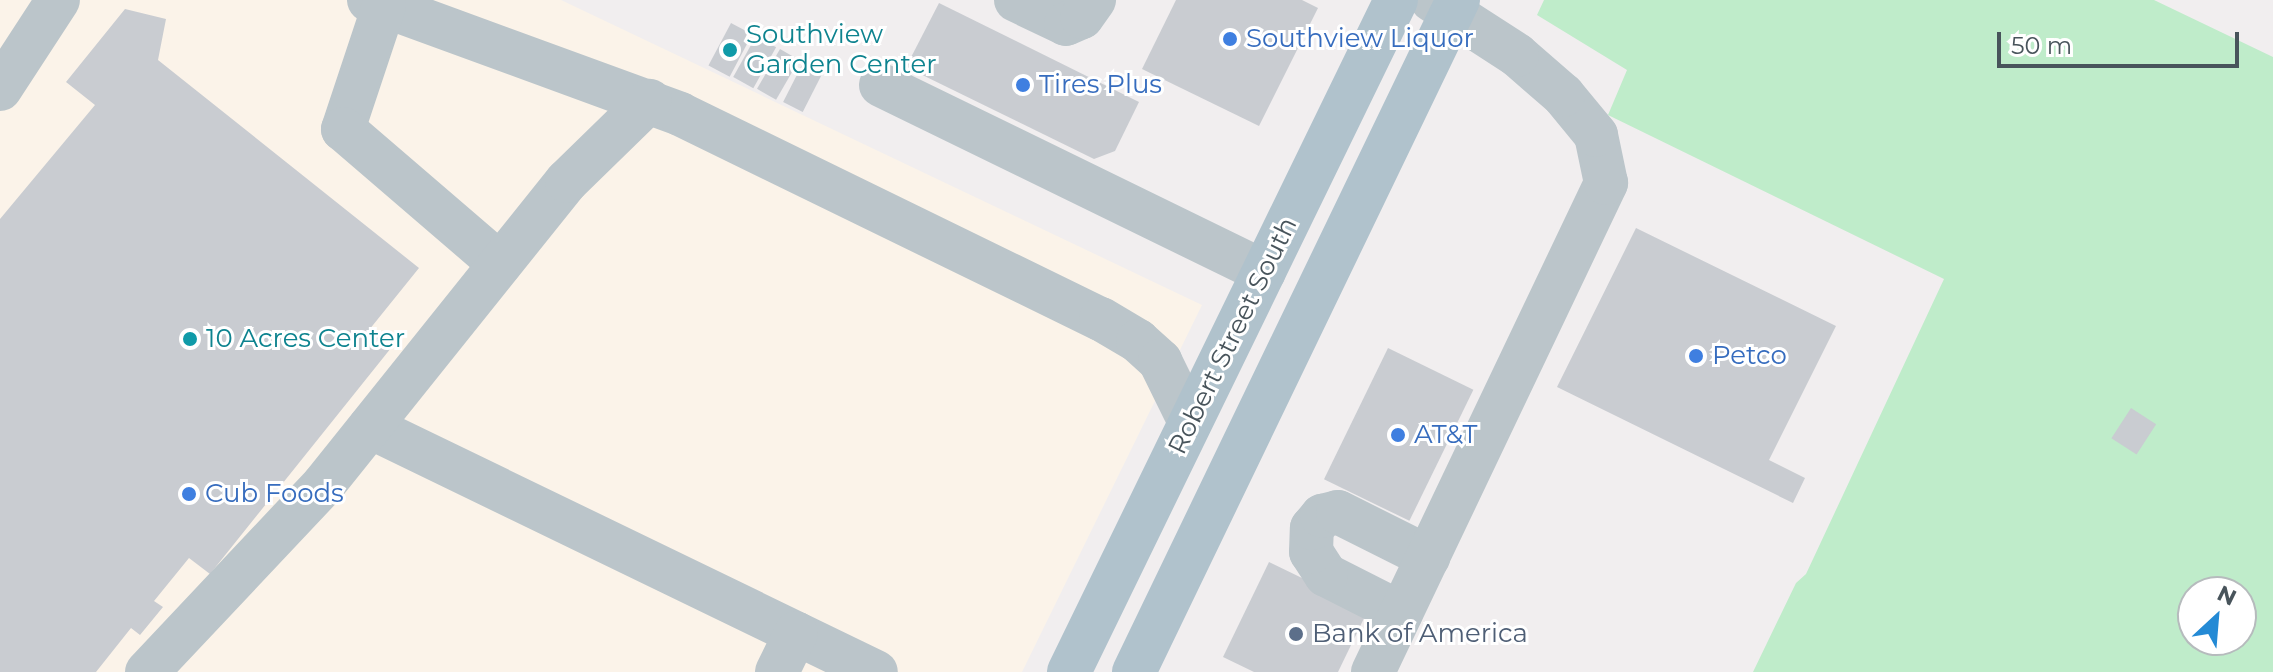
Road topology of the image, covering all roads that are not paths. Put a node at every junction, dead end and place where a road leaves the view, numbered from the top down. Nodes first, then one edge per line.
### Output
1 (58, 0) edge
2 (1016, 0) edge
3 (1094, 0) edge
4 (1396, 0) edge
5 (377, 3) edge
6 (1448, 3) edge
7 (881, 85) dead end
8 (0, 89) edge
9 (649, 101) junction
10 (500, 264) junction
11 (1264, 272) junction
12 (1190, 422) junction
13 (370, 427) junction
14 (1414, 588) junction
15 (1109, 589) junction
16 (796, 633) junction
17 (1144, 669) edge
18 (147, 672) edge
19 (777, 672) edge
20 (876, 672) edge
21 (1069, 672) edge
22 (1373, 672) edge

1 - 8 lane
2 - 3 lane
4 - 11 main road, Robert Street South
5 - 9 lane
5 - 10 lane
6 - 14 lane
6 - 17 main road
7 - 11 lane
9 - 10 lane
9 - 12 lane
10 - 13 lane
11 - 12 main road, Robert Street South
12 - 15 main road, Robert Street South
13 - 16 lane
13 - 18 lane
14 - 14 lane
14 - 22 lane
15 - 17 main road
15 - 21 main road, Robert Street South
16 - 19 lane
16 - 20 lane

